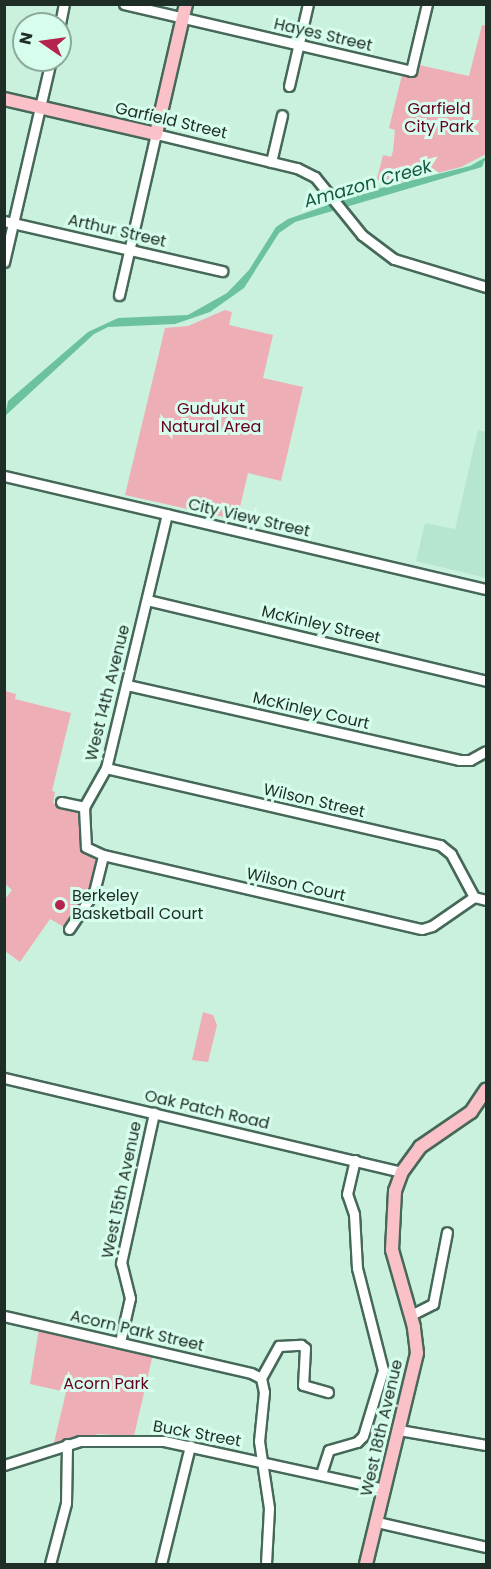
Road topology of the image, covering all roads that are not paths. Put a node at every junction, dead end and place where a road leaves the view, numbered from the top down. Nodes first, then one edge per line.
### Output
1 (124, 4) edge
2 (186, 4) edge
3 (308, 4) edge
4 (427, 4) edge
5 (183, 18) junction
6 (298, 45) junction
7 (48, 72) edge
8 (289, 86) dead end
9 (4, 99) edge
10 (40, 107) junction
11 (282, 115) dead end
12 (156, 134) junction
13 (272, 162) junction
14 (9, 222) edge
15 (129, 249) junction
16 (4, 262) edge
17 (222, 271) dead end
18 (486, 286) edge
19 (118, 295) dead end
20 (4, 476) edge
21 (167, 514) junction
22 (486, 589) edge
23 (147, 600) junction
24 (486, 681) edge
25 (127, 685) junction
26 (486, 751) edge
27 (106, 768) junction
28 (61, 802) dead end
29 (84, 807) junction
30 (104, 855) junction
31 (474, 897) junction
32 (486, 900) edge
33 (69, 929) dead end
34 (4, 1078) edge
35 (486, 1090) edge
36 (154, 1113) junction
37 (355, 1160) junction
38 (402, 1172) junction
39 (447, 1232) dead end
40 (411, 1315) junction
41 (4, 1316) edge
42 (120, 1342) junction
43 (261, 1378) junction
44 (328, 1392) dead end
45 (399, 1430) junction
46 (67, 1444) junction
47 (486, 1445) edge
48 (190, 1446) junction
49 (261, 1461) junction
50 (4, 1465) edge
51 (321, 1474) junction
52 (385, 1489) junction
53 (377, 1522) junction
54 (486, 1548) edge
55 (50, 1564) edge
56 (161, 1564) edge
57 (266, 1564) edge
58 (366, 1564) edge

1 - 5 street, Hayes Street
2 - 5 main road
3 - 6 street
4 - 6 street, Hayes Street
5 - 6 street, Hayes Street
5 - 12 main road
6 - 8 street
7 - 10 street
9 - 10 main road, Garfield Street
10 - 12 main road, Garfield Street
10 - 14 street
11 - 13 street
12 - 13 street, Garfield Street
12 - 15 street
13 - 18 street, Garfield Street
14 - 15 street, Arthur Street
14 - 16 street
15 - 17 street, Arthur Street
15 - 19 street
20 - 21 street, City View Street
21 - 22 street, City View Street
21 - 23 street, West 14th Avenue
23 - 24 street, McKinley Street
23 - 25 street, West 14th Avenue
25 - 26 street, McKinley Court
25 - 27 street, West 14th Avenue
27 - 29 street, West 14th Avenue
27 - 31 street, Wilson Street
28 - 29 street
29 - 30 street
30 - 31 street, Wilson Court
30 - 33 street
31 - 32 street
34 - 36 street, Oak Patch Road
35 - 38 main road, West 18th Avenue
36 - 37 street, Oak Patch Road
36 - 42 street, West 15th Avenue
37 - 38 street, Oak Patch Road
37 - 51 street
38 - 40 main road, West 18th Avenue
39 - 40 street
40 - 45 main road, West 18th Avenue
41 - 42 street, Acorn Park Street
42 - 43 street, Acorn Park Street
43 - 44 street
43 - 49 street
45 - 47 street
45 - 52 main road, West 18th Avenue
46 - 48 street, Buck Street
46 - 50 street, Buck Street
46 - 55 street
48 - 49 street, Buck Street
48 - 56 street
49 - 51 street, Buck Street
49 - 57 street
51 - 52 street, Buck Street
52 - 53 main road, West 18th Avenue
53 - 54 street
53 - 58 main road, West 18th Avenue

